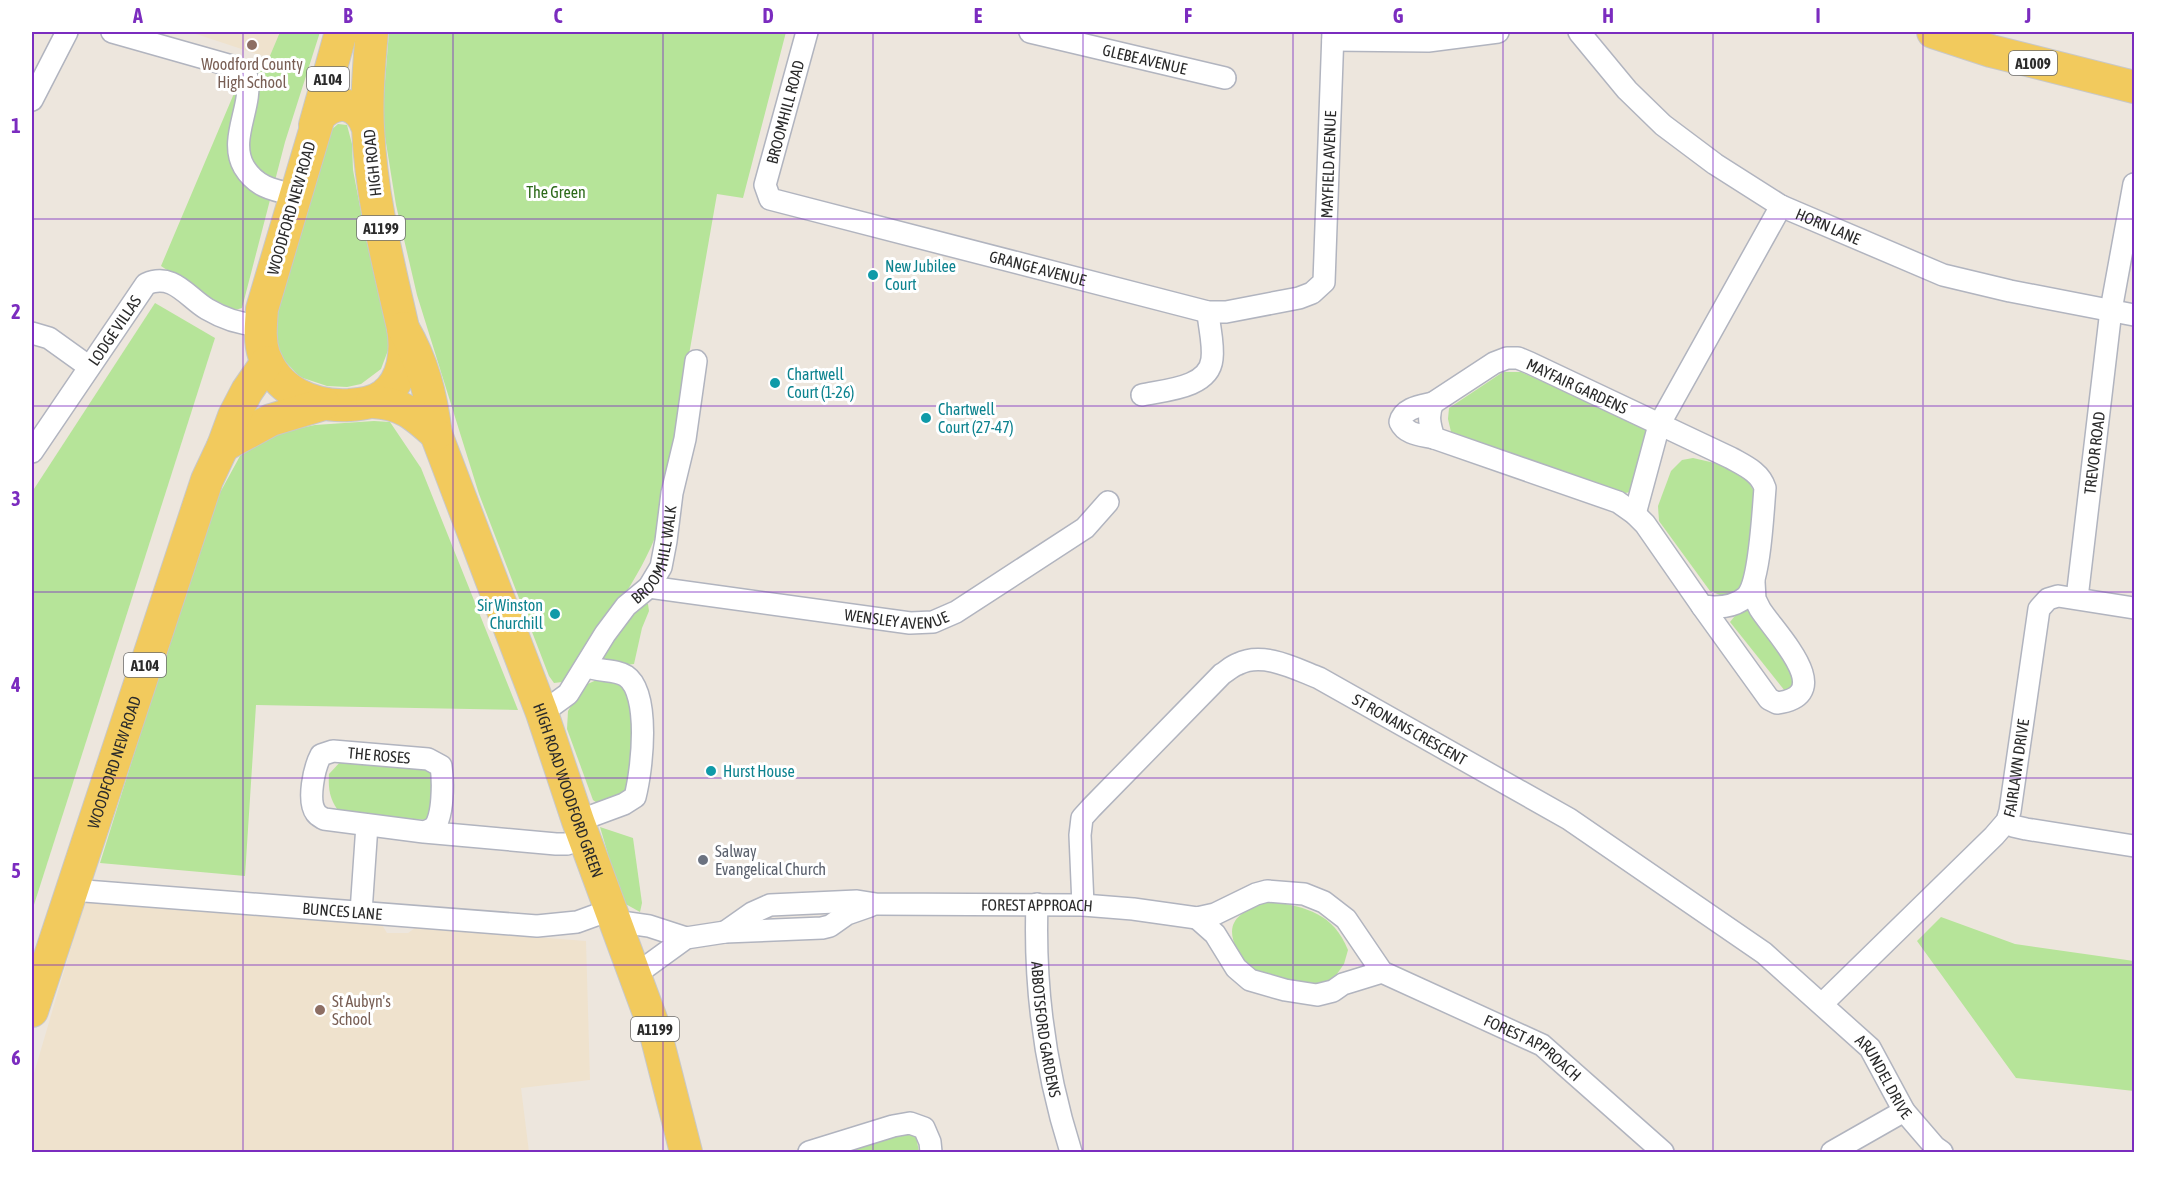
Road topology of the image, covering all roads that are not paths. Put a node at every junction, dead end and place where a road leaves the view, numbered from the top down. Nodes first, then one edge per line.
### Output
1 (67, 32) edge
2 (112, 32) edge
3 (341, 32) edge
4 (372, 32) edge
5 (807, 32) edge
6 (1030, 32) edge
7 (1498, 32) edge
8 (1579, 32) edge
9 (1933, 32) edge
10 (1333, 36) edge
11 (1225, 78) dead end
12 (2134, 87) edge
13 (32, 100) edge
14 (315, 126) junction
15 (368, 126) junction
16 (2134, 184) edge
17 (767, 194) joint
18 (295, 195) junction
19 (1781, 206) junction
20 (1312, 292) joint
21 (2111, 310) junction
22 (1208, 312) junction
23 (2134, 315) edge
24 (261, 325) junction
25 (403, 328) junction
26 (32, 333) edge
27 (696, 361) dead end
28 (267, 362) junction
29 (88, 366) junction
30 (1142, 395) dead end
31 (372, 402) junction
32 (1433, 403) junction
33 (324, 404) junction
34 (1659, 425) junction
35 (436, 434) junction
36 (1434, 438) junction
37 (223, 446) junction
38 (32, 452) edge
39 (1108, 502) dead end
40 (1635, 514) junction
41 (1754, 582) junction
42 (649, 587) junction
43 (2077, 598) junction
44 (1702, 606) junction
45 (2134, 608) edge
46 (586, 666) junction
47 (542, 713) junction
48 (2007, 821) junction
49 (367, 825) junction
50 (581, 829) junction
51 (424, 832) junction
52 (2134, 846) edge
53 (72, 886) junction
54 (1037, 904) junction
55 (1083, 905) junction
56 (361, 912) junction
57 (612, 916) junction
58 (1197, 918) junction
59 (686, 938) junction
60 (1382, 972) junction
61 (635, 975) junction
62 (1822, 1004) junction
63 (32, 1011) edge
64 (1904, 1111) junction
65 (686, 1152) edge
66 (809, 1152) edge
67 (931, 1152) edge
68 (1071, 1152) edge
69 (1663, 1152) edge
70 (1832, 1152) edge
71 (1942, 1152) edge

1 - 13 street
2 - 18 street
3 - 14 main road, A104
4 - 15 main road, HIGH ROAD / A104
5 - 17 street, BROOMHILL ROAD
6 - 11 street, GLEBE AVENUE
7 - 10 street
8 - 19 street, HORN LANE
9 - 12 main road, A1009
10 - 20 street, MAYFIELD AVENUE
14 - 15 main road, WOODFORD NEW ROAD / A104
14 - 18 main road, WOODFORD NEW ROAD / A104
15 - 25 main road, HIGH ROAD / A1199
16 - 21 street, TREVOR ROAD
17 - 22 street, GRANGE AVENUE
18 - 24 main road, WOODFORD NEW ROAD / A104
19 - 21 street, HORN LANE
19 - 34 street
20 - 22 street, GRANGE AVENUE
21 - 23 street, HORN LANE
21 - 43 street, TREVOR ROAD
22 - 30 street
24 - 28 main road, WOODFORD NEW ROAD / A104
24 - 29 street, LODGE VILLAS
25 - 31 main road
25 - 35 main road, HIGH ROAD WOODFORD GREEN / A1199
26 - 29 street
27 - 42 street, BROOMHILL WALK
28 - 33 main road, WOODFORD NEW ROAD / A104
28 - 37 main road, WOODFORD NEW ROAD / A104
29 - 38 street, LODGE VILLAS
31 - 33 main road, WOODFORD NEW ROAD / A104
31 - 35 main road, HIGH ROAD WOODFORD GREEN / A1199
32 - 34 street, MAYFAIR GARDENS
32 - 36 street
32 - 36 street, MAYFAIR GARDENS
33 - 37 main road, WOODFORD NEW ROAD / A104
34 - 40 street
34 - 41 street, MAYFAIR GARDENS
35 - 47 main road, HIGH ROAD WOODFORD GREEN / A1199
36 - 40 street, MAYFAIR GARDENS
37 - 53 main road, WOODFORD NEW ROAD / A104
39 - 42 street, WENSLEY AVENUE
40 - 44 street, MAYFAIR GARDENS
41 - 44 street
41 - 44 street, MAYFAIR GARDENS
42 - 46 street, BROOMHILL WALK
43 - 45 street, FAIRLAWN DRIVE
43 - 48 street, FAIRLAWN DRIVE
46 - 47 street, BROOMHILL WALK
46 - 50 street, THE ROSES
47 - 50 main road, HIGH ROAD WOODFORD GREEN / A1199
48 - 52 street
48 - 62 street, FAIRLAWN DRIVE
49 - 51 street, THE ROSES
49 - 51 street, THE ROSES
49 - 56 street
50 - 51 street, THE ROSES
50 - 57 main road, HIGH ROAD WOODFORD GREEN / A1199
53 - 56 street, BUNCES LANE
53 - 63 main road, WOODFORD NEW ROAD / A104
54 - 55 street, FOREST APPROACH
54 - 59 street, FOREST APPROACH
54 - 68 street, ABBOTSFORD GARDENS
55 - 58 street, FOREST APPROACH
55 - 62 street, ST RONANS CRESCENT
56 - 57 street, BUNCES LANE
57 - 59 street, FOREST APPROACH
57 - 61 main road, HIGH ROAD WOODFORD GREEN / A1199
58 - 60 street
58 - 60 street, FOREST APPROACH
59 - 61 street, FOREST APPROACH
60 - 69 street, FOREST APPROACH
61 - 65 main road, HIGH ROAD WOODFORD GREEN / A1199
62 - 64 street, ARUNDEL DRIVE
64 - 70 street
64 - 71 street, ARUNDEL DRIVE
66 - 67 street

